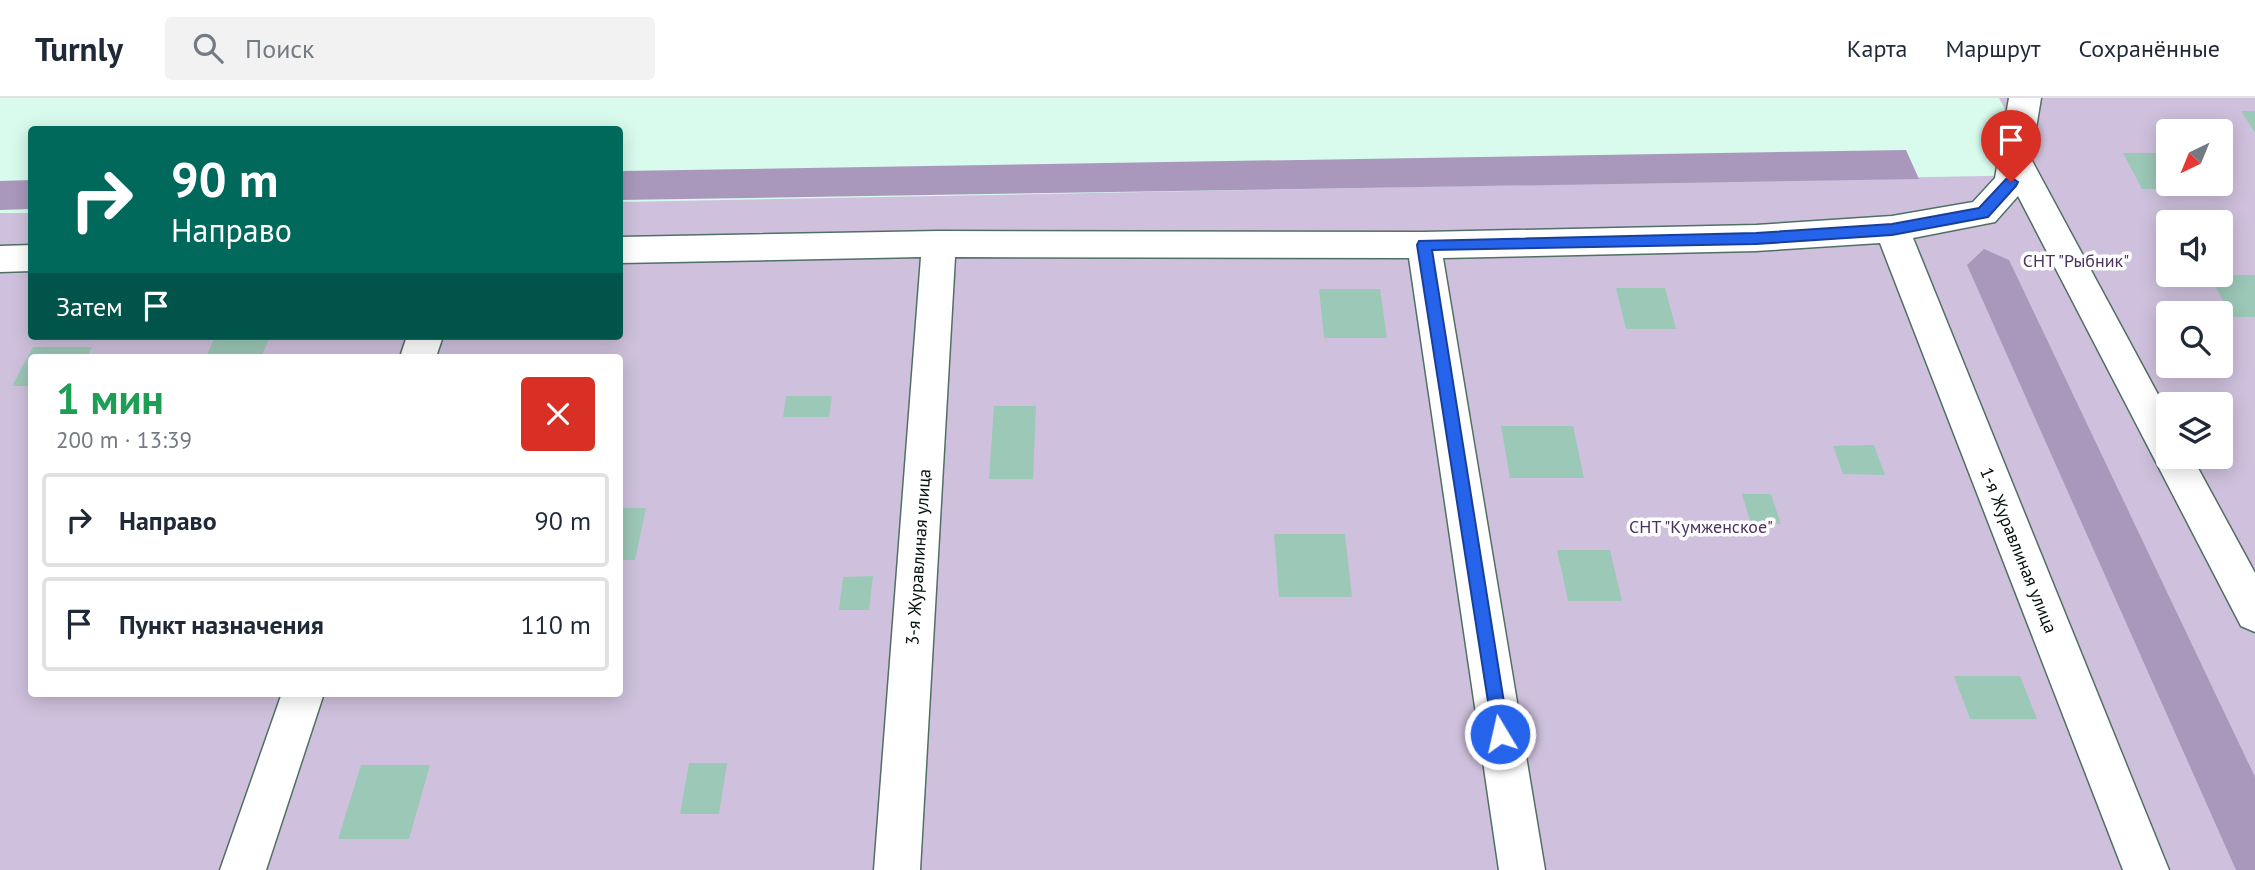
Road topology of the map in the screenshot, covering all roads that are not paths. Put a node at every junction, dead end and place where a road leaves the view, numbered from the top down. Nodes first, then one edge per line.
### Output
1 (2025, 98) edge
2 (2015, 159) junction
3 (1892, 229) junction
4 (939, 244) junction
5 (1424, 245) junction
6 (623, 250) edge
7 (0, 258) edge
8 (28, 258) edge
9 (2156, 426) edge
10 (2178, 469) edge
11 (2255, 613) edge
12 (302, 697) edge
13 (243, 870) edge
14 (897, 870) edge
15 (1522, 870) edge
16 (2146, 870) edge

1 - 2 street
2 - 3 street
2 - 9 street
3 - 5 street
3 - 16 street, 1-я Журавлиная улица
4 - 5 street
4 - 6 street
4 - 14 street, 3-я Журавлиная улица
5 - 15 street
7 - 8 street
10 - 11 street
12 - 13 street

